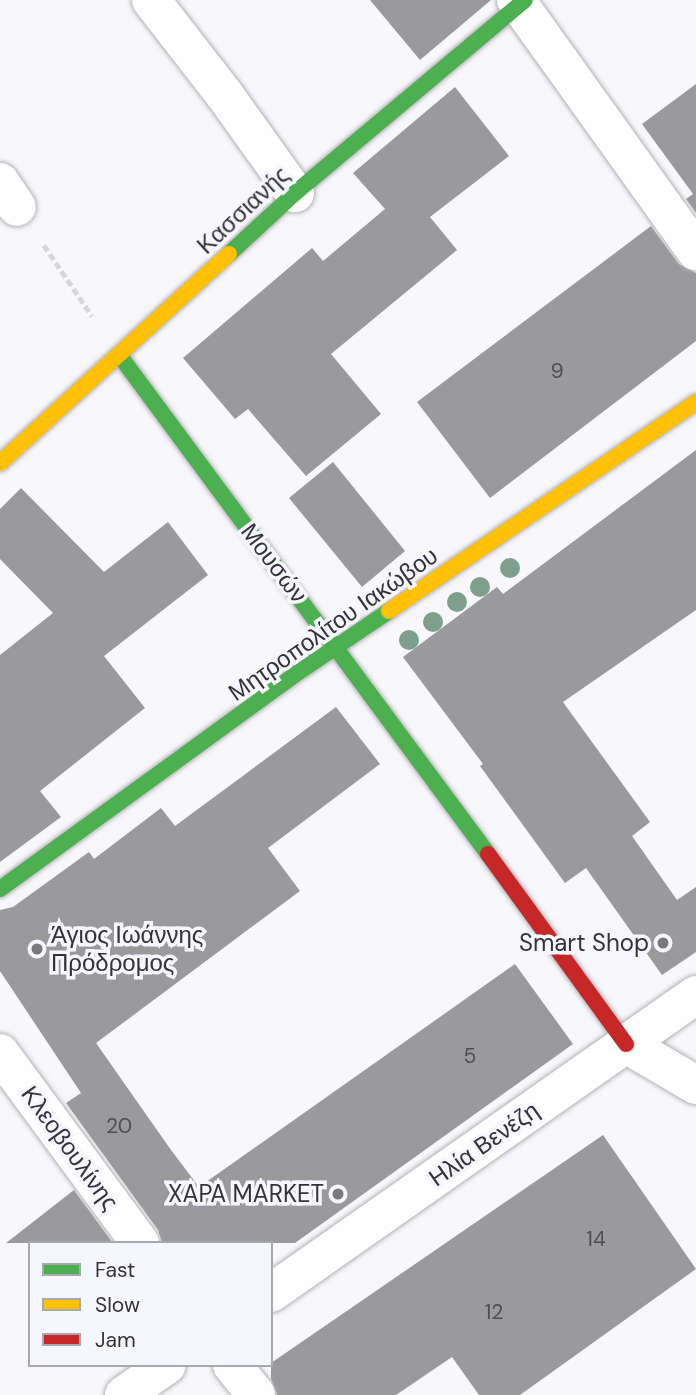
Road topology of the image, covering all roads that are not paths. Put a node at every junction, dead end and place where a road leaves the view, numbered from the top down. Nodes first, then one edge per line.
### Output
1 (151, 0) edge
2 (520, 2) edge
3 (295, 193) junction
4 (696, 251) edge
5 (120, 356) junction
6 (696, 401) edge
7 (0, 463) edge
8 (338, 648) junction
9 (0, 889) edge
10 (696, 995) edge
11 (626, 1044) junction
12 (0, 1053) edge
13 (696, 1085) edge
14 (139, 1241) edge
15 (273, 1292) edge
16 (164, 1367) edge
17 (234, 1367) edge
18 (124, 1395) edge
19 (256, 1395) edge

1 - 3 street
2 - 3 street, Κασσιανής
2 - 4 street
3 - 5 street, Κασσιανής
5 - 7 street, Κασσιανής
5 - 8 street, Μουσών
6 - 8 street, Μητροπολίτου Ιακώβου
8 - 9 street, Μητροπολίτου Ιακώβου
8 - 11 street, Μουσών
10 - 11 street, Ηλία Βενέζη
11 - 13 street
11 - 15 street, Ηλία Βενέζη
12 - 14 street, Κλεοβουλίνης
16 - 18 street
17 - 19 street

